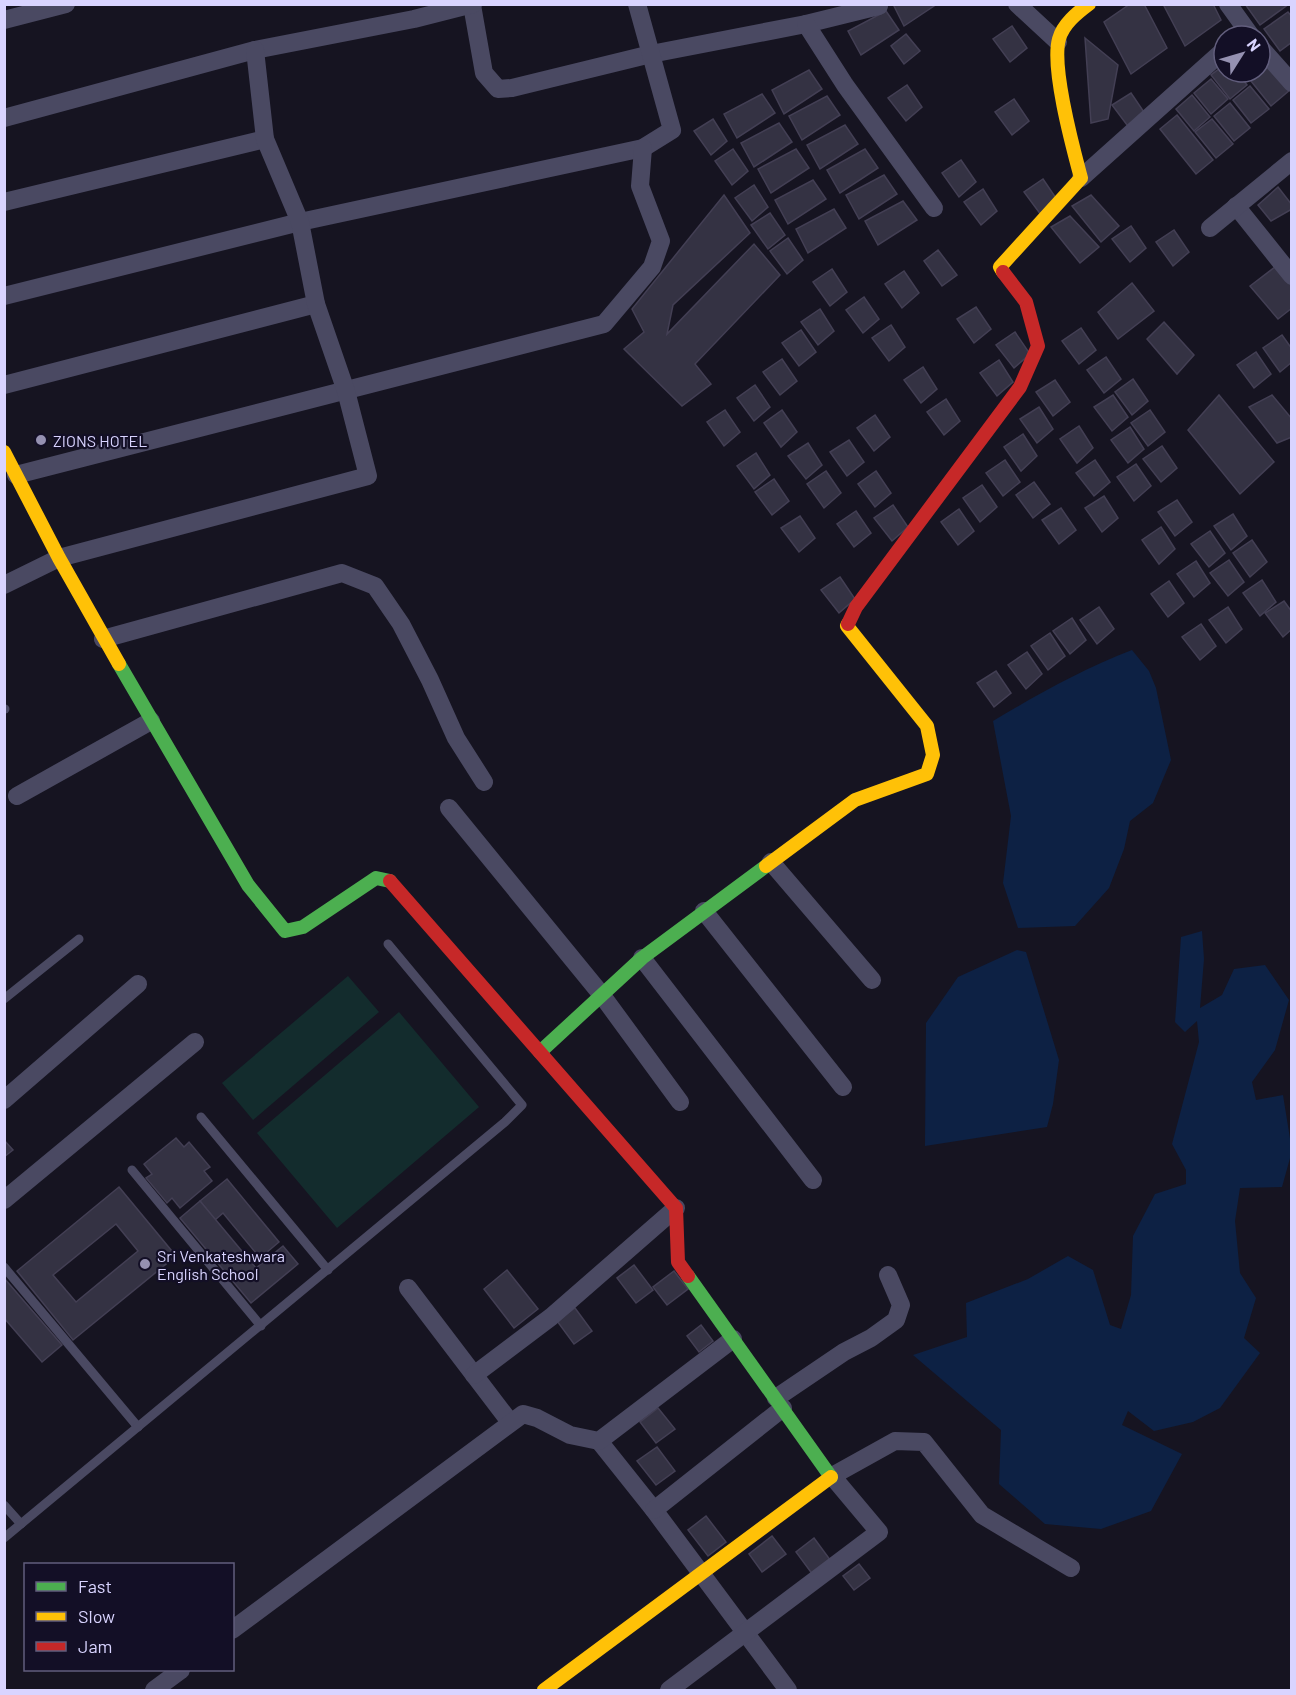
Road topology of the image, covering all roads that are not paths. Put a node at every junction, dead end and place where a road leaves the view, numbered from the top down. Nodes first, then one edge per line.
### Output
1 (66, 4) edge
2 (637, 4) edge
3 (1017, 4) edge
4 (1089, 4) edge
5 (1228, 4) edge
6 (472, 5) edge
7 (879, 6) edge
8 (4, 20) edge
9 (806, 24) junction
10 (1240, 24) edge
11 (1058, 42) junction
12 (255, 50) junction
13 (651, 54) junction
14 (1272, 60) edge
15 (1212, 61) edge
16 (1292, 83) edge
17 (4, 118) edge
18 (265, 139) junction
19 (643, 148) junction
20 (1292, 161) edge
21 (1081, 178) junction
22 (4, 201) edge
23 (1236, 206) junction
24 (934, 208) dead end
25 (300, 222) junction
26 (1210, 228) dead end
27 (1292, 276) edge
28 (4, 296) edge
29 (316, 304) junction
30 (4, 385) edge
31 (346, 391) junction
32 (4, 452) edge
33 (16, 475) junction
34 (59, 558) junction
35 (4, 585) edge
36 (103, 639) junction
37 (151, 720) junction
38 (484, 782) dead end
39 (17, 796) dead end
40 (449, 808) dead end
41 (771, 862) junction
42 (704, 911) junction
43 (79, 939) dead end
44 (388, 944) dead end
45 (642, 958) junction
46 (872, 980) dead end
47 (138, 984) dead end
48 (602, 994) junction
49 (4, 999) edge
50 (195, 1042) dead end
51 (540, 1052) junction
52 (843, 1086) dead end
53 (4, 1100) edge
54 (680, 1102) dead end
55 (201, 1117) dead end
56 (132, 1170) dead end
57 (813, 1179) dead end
58 (4, 1200) edge
59 (676, 1208) junction
60 (4, 1267) edge
61 (328, 1270) junction
62 (888, 1275) dead end
63 (408, 1288) dead end
64 (261, 1326) junction
65 (733, 1339) junction
66 (474, 1375) junction
67 (779, 1403) junction
68 (510, 1422) junction
69 (138, 1426) junction
70 (599, 1441) junction
71 (832, 1476) junction
72 (4, 1505) edge
73 (654, 1510) junction
74 (21, 1524) junction
75 (4, 1538) edge
76 (1071, 1568) dead end
77 (700, 1573) junction
78 (234, 1629) edge
79 (746, 1633) junction
80 (180, 1671) edge
81 (154, 1690) edge
82 (544, 1690) edge
83 (669, 1690) edge
84 (788, 1690) edge

1 - 8 street
2 - 13 street
3 - 11 street
4 - 11 street
5 - 10 street
6 - 12 street
6 - 13 street
7 - 9 street
9 - 13 street
9 - 24 street
11 - 21 street
12 - 17 street
12 - 18 street
13 - 19 street
14 - 16 street
15 - 21 street
18 - 22 street
18 - 25 street
19 - 25 street
19 - 31 street
20 - 23 street
21 - 41 street
23 - 26 street
23 - 27 street
25 - 28 street
25 - 29 street
29 - 30 street
29 - 31 street
31 - 33 street
31 - 34 street
32 - 33 street
33 - 34 street
34 - 35 street
34 - 36 street
36 - 37 street
36 - 38 street
37 - 39 street
37 - 51 street
40 - 48 street
41 - 42 street
41 - 46 street
42 - 45 street
42 - 52 street
43 - 49 lane
44 - 61 lane
45 - 48 street
45 - 57 street
47 - 53 street
48 - 51 street
48 - 54 street
50 - 58 street
51 - 59 street
55 - 61 lane
56 - 64 lane
59 - 65 street
59 - 66 street
60 - 69 lane
61 - 64 lane
62 - 67 street
63 - 66 street
64 - 69 lane
65 - 67 street
65 - 70 street
66 - 68 street
67 - 71 street
67 - 73 street
68 - 70 street
68 - 78 street
69 - 74 lane
70 - 73 street
71 - 76 street
71 - 77 street
71 - 79 street
72 - 74 lane
73 - 77 street
74 - 75 lane
77 - 79 street
77 - 82 street
79 - 83 street
79 - 84 street
80 - 81 street

